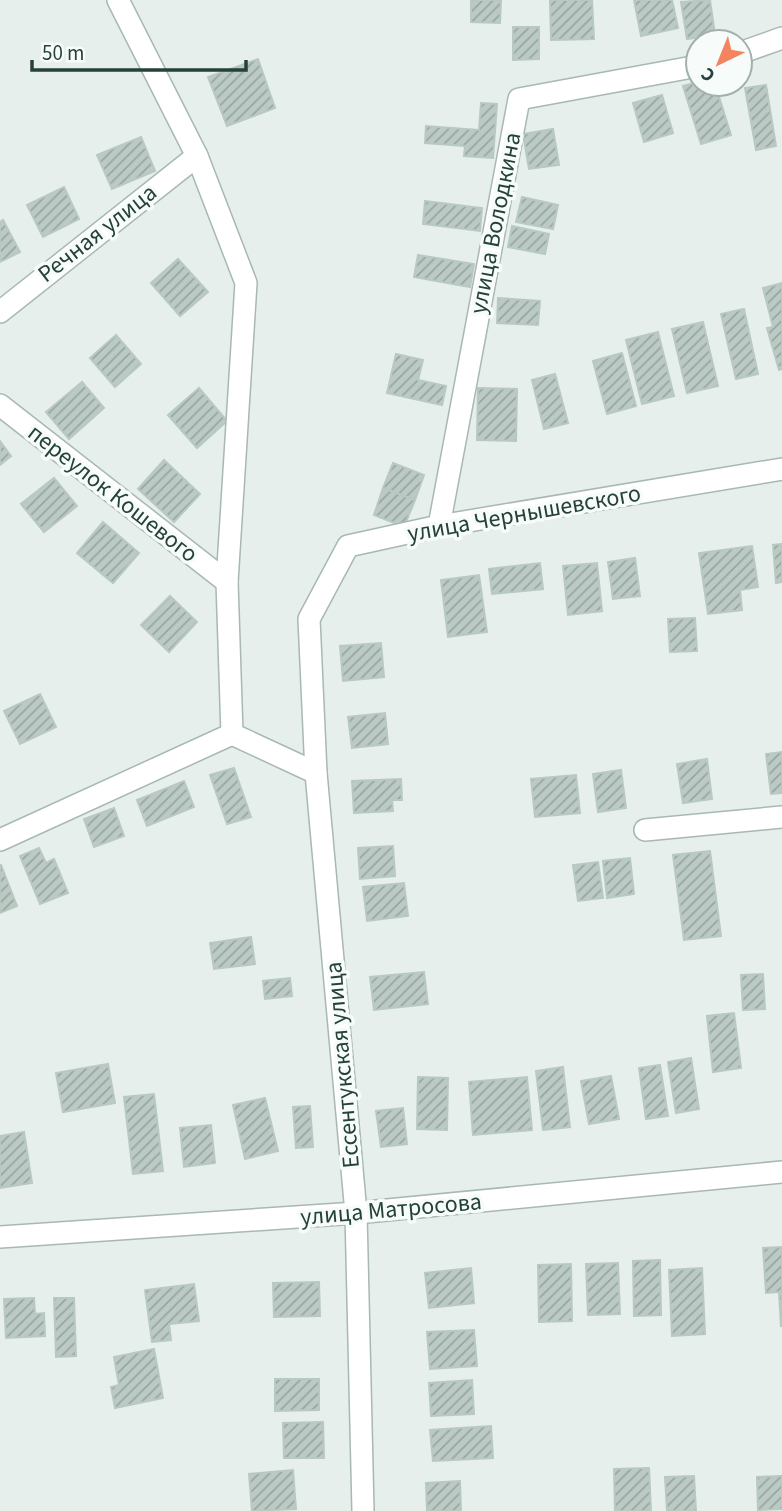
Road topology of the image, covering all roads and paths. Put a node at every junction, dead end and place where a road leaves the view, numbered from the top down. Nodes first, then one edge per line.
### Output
1 (118, 0) edge
2 (782, 37) edge
3 (754, 48) edge
4 (684, 69) edge
5 (197, 156) junction
6 (0, 312) edge
7 (0, 405) edge
8 (782, 469) edge
9 (439, 526) junction
10 (227, 582) junction
11 (309, 619) joint
12 (232, 734) junction
13 (316, 773) junction
14 (782, 817) edge
15 (645, 830) dead end
16 (0, 840) edge
17 (782, 1172) edge
18 (356, 1213) junction
19 (0, 1237) edge
20 (363, 1511) edge

1 - 5 street
2 - 3 street
4 - 9 street, улица Володкина
5 - 6 street, Речная улица
5 - 10 street
7 - 10 street, переулок Кошевого
8 - 9 street, улица Чернышевского
9 - 11 street, улица Чернышевского
10 - 12 street
11 - 13 street, Ессентукская улица
12 - 13 street
12 - 16 street
13 - 18 street, Ессентукская улица
14 - 15 street
17 - 18 street, улица Матросова
18 - 19 street, улица Матросова
18 - 20 street, Ессентукская улица

